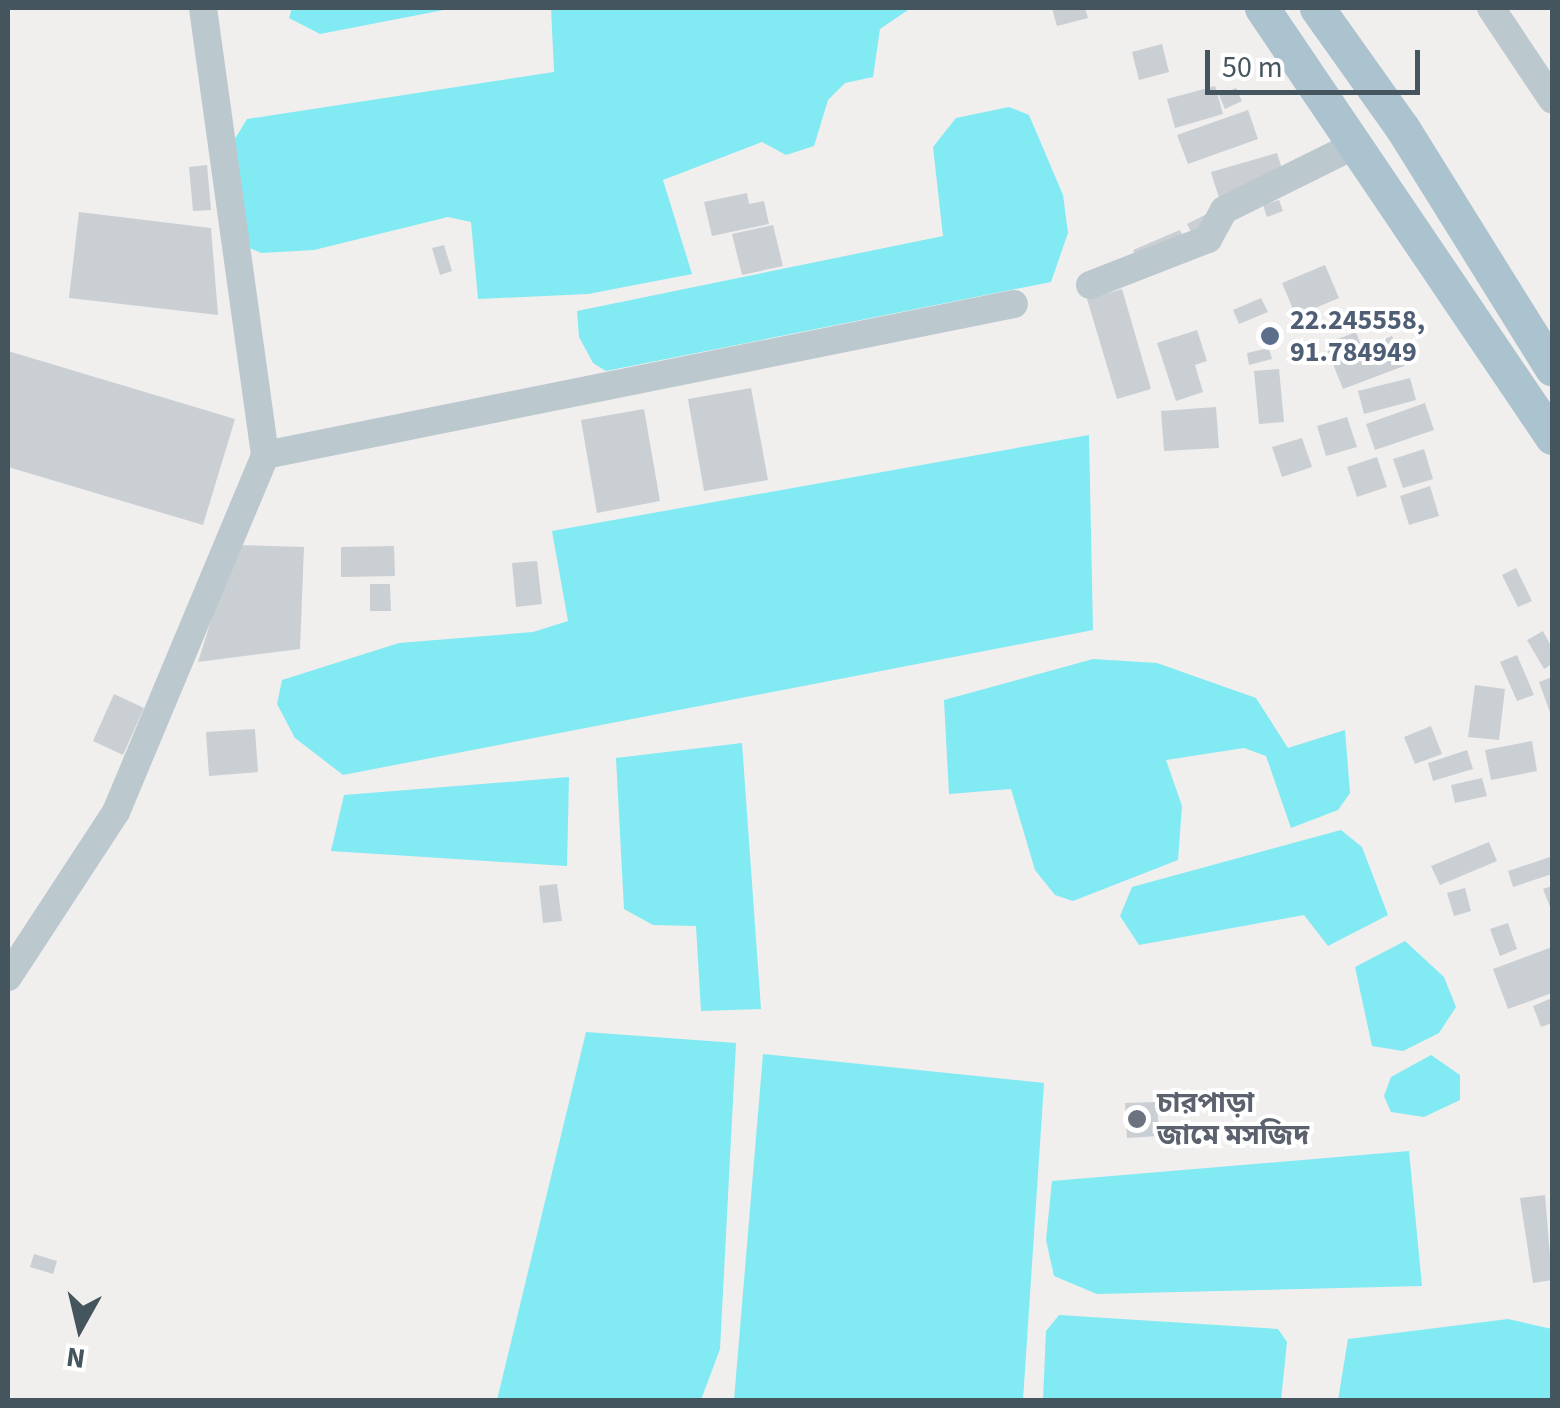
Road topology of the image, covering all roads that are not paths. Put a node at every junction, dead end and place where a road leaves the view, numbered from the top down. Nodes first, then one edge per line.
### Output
1 (204, 8) edge
2 (1262, 8) edge
3 (1317, 8) edge
4 (1490, 8) edge
5 (1552, 99) edge
6 (1354, 146) junction
7 (1090, 285) dead end
8 (1014, 304) dead end
9 (1552, 368) edge
10 (1552, 436) edge
11 (265, 455) junction
12 (8, 977) edge

1 - 11 street
2 - 6 main road
3 - 9 main road
4 - 5 street
6 - 7 street
6 - 10 main road
8 - 11 street
11 - 12 street

